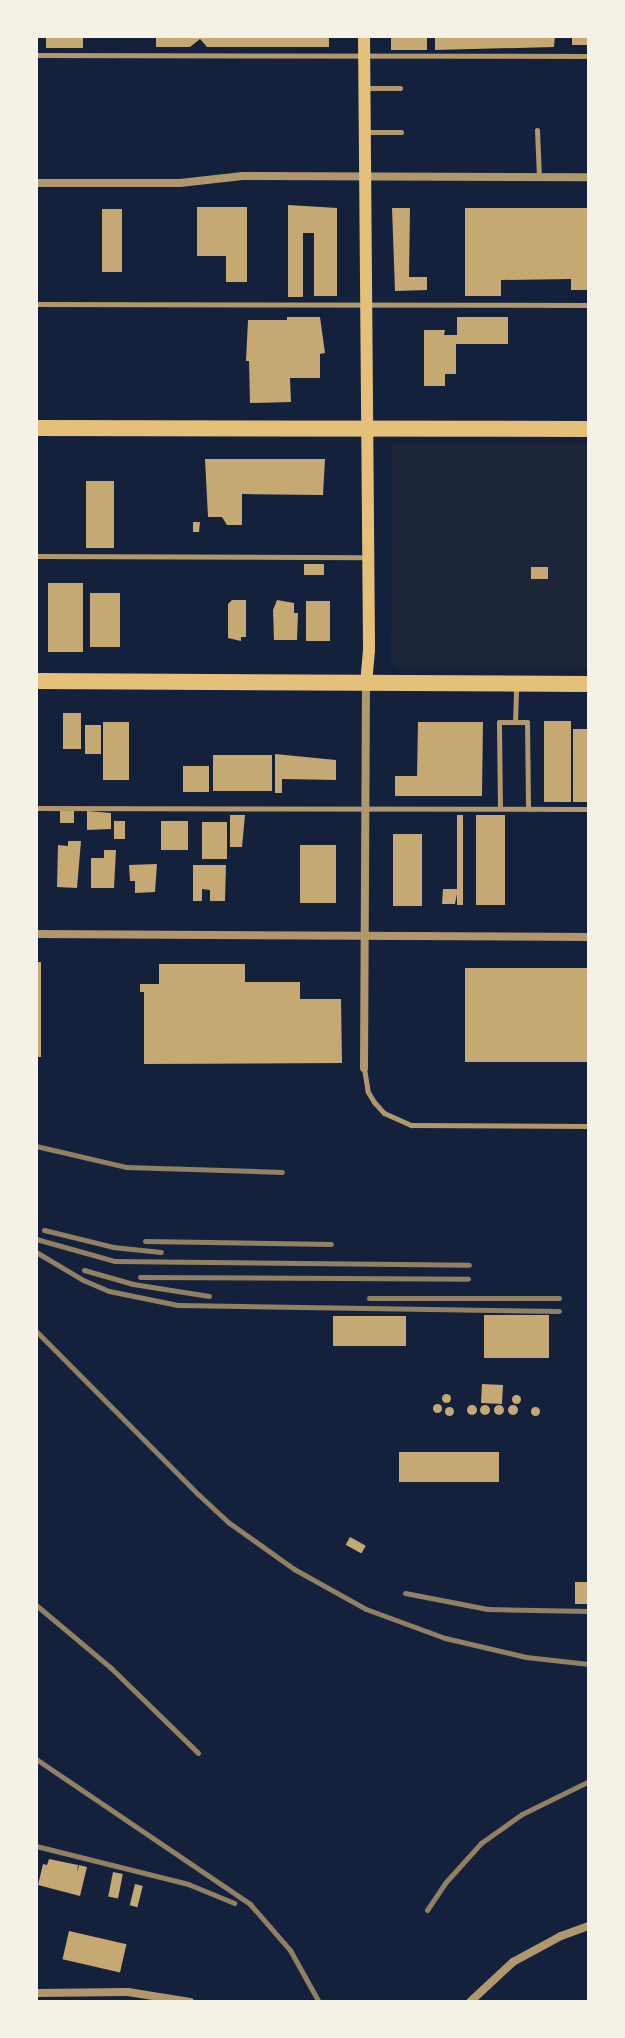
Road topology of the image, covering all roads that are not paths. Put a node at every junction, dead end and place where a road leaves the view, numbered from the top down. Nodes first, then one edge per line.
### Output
1 (364, 36) edge
2 (36, 55) edge
3 (589, 56) edge
4 (364, 57) junction
5 (365, 88) junction
6 (400, 88) dead end
7 (537, 130) dead end
8 (365, 132) junction
9 (401, 132) dead end
10 (365, 176) junction
11 (539, 177) junction
12 (589, 177) edge
13 (36, 183) edge
14 (36, 304) edge
15 (365, 304) junction
16 (589, 305) edge
17 (36, 428) edge
18 (589, 429) edge
19 (365, 431) junction
20 (36, 556) edge
21 (369, 557) junction
22 (36, 681) edge
23 (366, 683) junction
24 (516, 684) junction
25 (589, 684) edge
26 (515, 722) junction
27 (36, 808) edge
28 (500, 808) junction
29 (364, 809) junction
30 (528, 809) junction
31 (589, 809) edge
32 (36, 934) edge
33 (364, 936) junction
34 (589, 937) edge
35 (364, 1068) joint
36 (589, 1126) edge
37 (589, 1926) edge
38 (36, 1993) edge
39 (190, 2002) edge
40 (470, 2002) edge

1 - 4 main road
2 - 4 lane
3 - 4 lane
4 - 5 main road
5 - 6 lane
5 - 8 main road
7 - 11 lane
8 - 9 lane
8 - 10 main road
10 - 11 street
10 - 13 street
10 - 15 main road
11 - 12 street
14 - 15 lane
15 - 16 lane
15 - 19 main road
17 - 19 highway
18 - 19 highway
19 - 21 main road
20 - 21 lane
21 - 23 main road
22 - 23 highway
23 - 24 highway
23 - 29 street
24 - 25 highway
24 - 26 lane
26 - 28 lane
26 - 30 lane
27 - 29 lane
28 - 29 lane
28 - 30 lane
29 - 33 street
30 - 31 lane
32 - 33 street
33 - 34 street
33 - 35 street
35 - 36 lane
37 - 40 street
38 - 39 street

